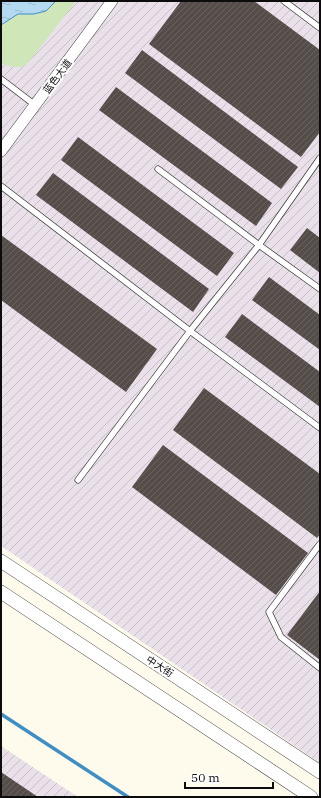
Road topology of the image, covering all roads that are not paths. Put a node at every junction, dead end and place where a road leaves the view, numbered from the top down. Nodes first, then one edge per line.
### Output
1 (112, 1) edge
2 (284, 1) edge
3 (320, 28) edge
4 (1, 79) edge
5 (35, 105) junction
6 (1, 151) edge
7 (320, 158) edge
8 (158, 169) dead end
9 (1, 186) edge
10 (259, 245) junction
11 (320, 289) edge
12 (190, 331) junction
13 (320, 428) edge
14 (78, 480) dead end
15 (320, 544) edge
16 (1, 561) edge
17 (1, 592) edge
18 (320, 668) edge
19 (320, 772) edge
20 (311, 797) edge

1 - 5 street, 蓝色大道
2 - 3 lane
4 - 5 lane
5 - 6 street, 蓝色大道
7 - 10 lane
8 - 10 lane
9 - 12 lane
10 - 11 lane
10 - 12 lane
12 - 13 lane
12 - 14 lane
15 - 18 lane
16 - 19 street, 中大街
17 - 20 street

